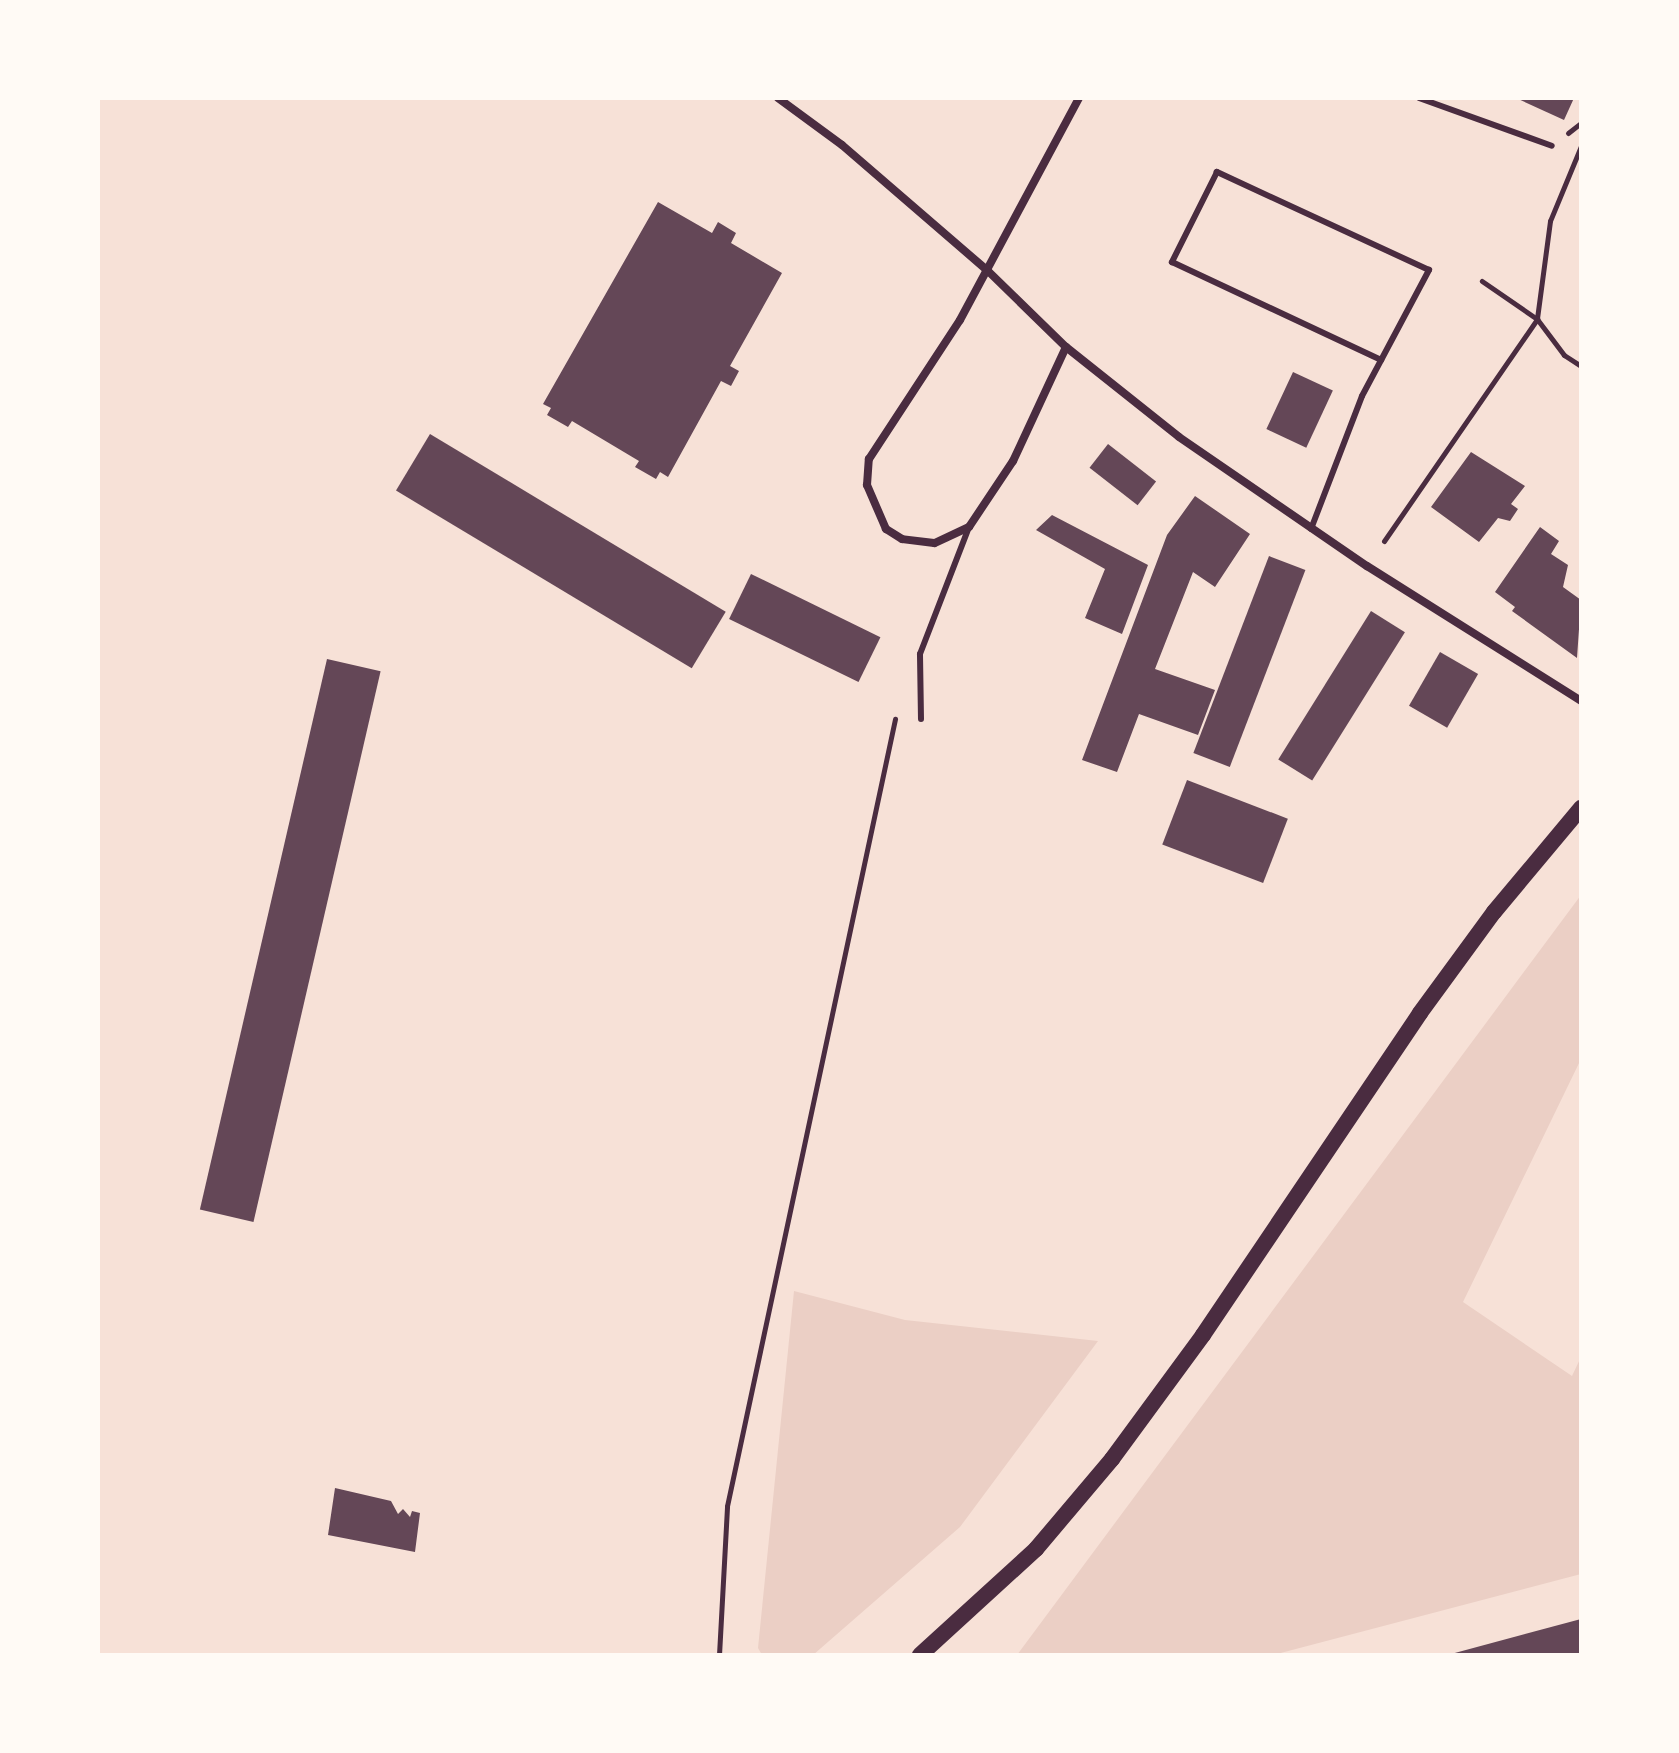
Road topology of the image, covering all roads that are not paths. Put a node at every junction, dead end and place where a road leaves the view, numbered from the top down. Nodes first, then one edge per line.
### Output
1 (778, 98) edge
2 (1079, 98) edge
3 (1419, 98) edge
4 (1552, 146) dead end
5 (988, 271) junction
6 (1066, 347) junction
7 (1381, 360) junction
8 (969, 527) junction
9 (1311, 529) junction
10 (1581, 701) edge
11 (921, 719) dead end
12 (1581, 808) edge
13 (920, 1655) edge

1 - 5 street
2 - 5 street
3 - 4 lane
5 - 6 street
5 - 8 street
6 - 8 street
6 - 9 street
7 - 7 lane
7 - 9 lane
8 - 11 lane
9 - 10 street
12 - 13 main road

